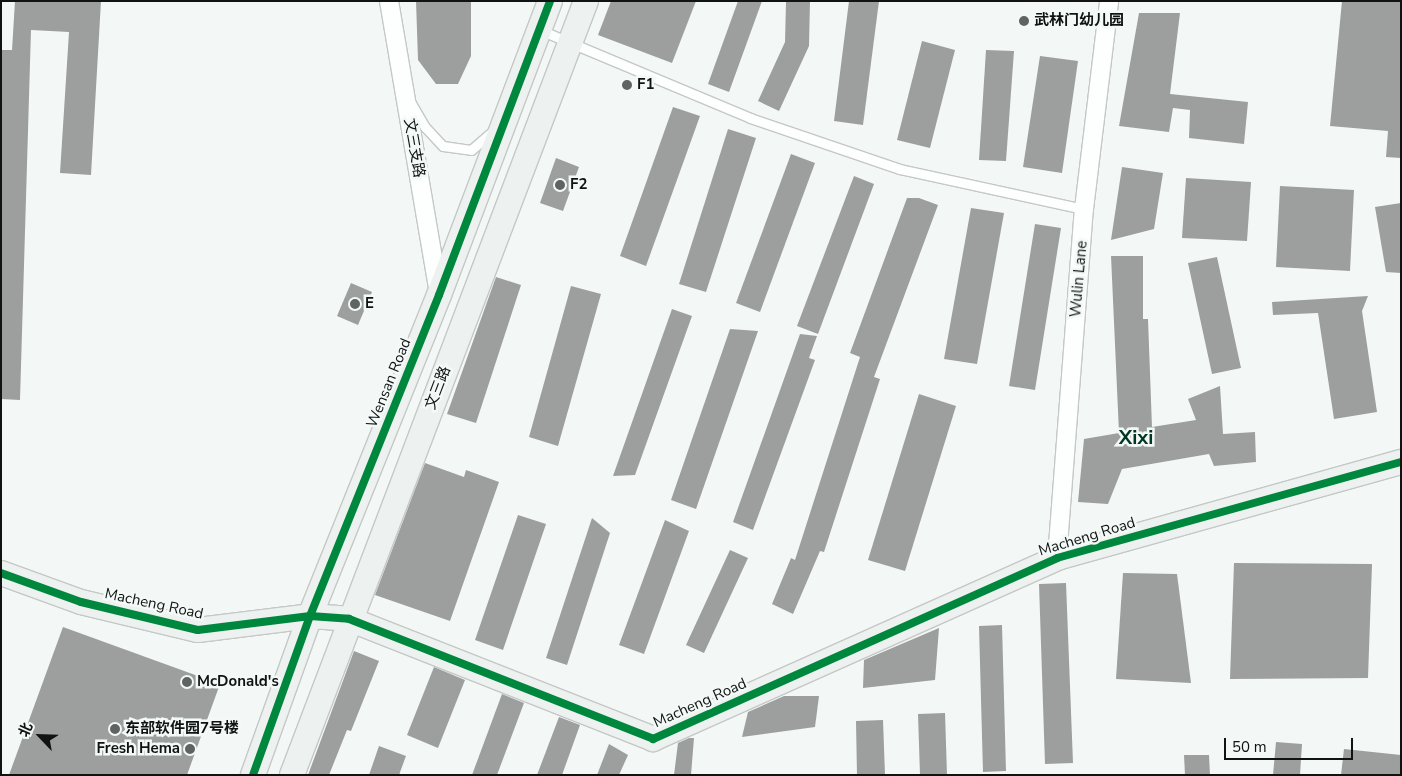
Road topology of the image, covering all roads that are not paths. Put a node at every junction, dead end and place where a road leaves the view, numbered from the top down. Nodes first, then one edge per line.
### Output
1 (389, 1) edge
2 (550, 1) edge
3 (586, 1) edge
4 (1110, 1) edge
5 (540, 30) junction
6 (571, 44) junction
7 (405, 94) junction
8 (503, 122) junction
9 (1084, 209) junction
10 (439, 295) junction
11 (1401, 462) edge
12 (1057, 558) junction
13 (1, 573) edge
14 (310, 616) junction
15 (349, 619) junction
16 (253, 775) edge
17 (292, 775) edge

1 - 7 street, 文三支路
2 - 5 main road, Wensan Road
3 - 6 main road, 文三路
4 - 9 street, Wulin Lane
5 - 6 lane
5 - 8 main road, Wensan Road
6 - 9 lane
6 - 15 main road, 文三路
7 - 8 lane
7 - 10 street, 文三支路
8 - 10 main road, Wensan Road
9 - 12 street, Wulin Lane
10 - 14 main road, Wensan Road
11 - 12 main road, Macheng Road
12 - 15 main road, Macheng Road
13 - 14 main road, Macheng Road
14 - 15 main road, Macheng Road
14 - 16 main road, Wensan Road
15 - 17 main road, 文三路

